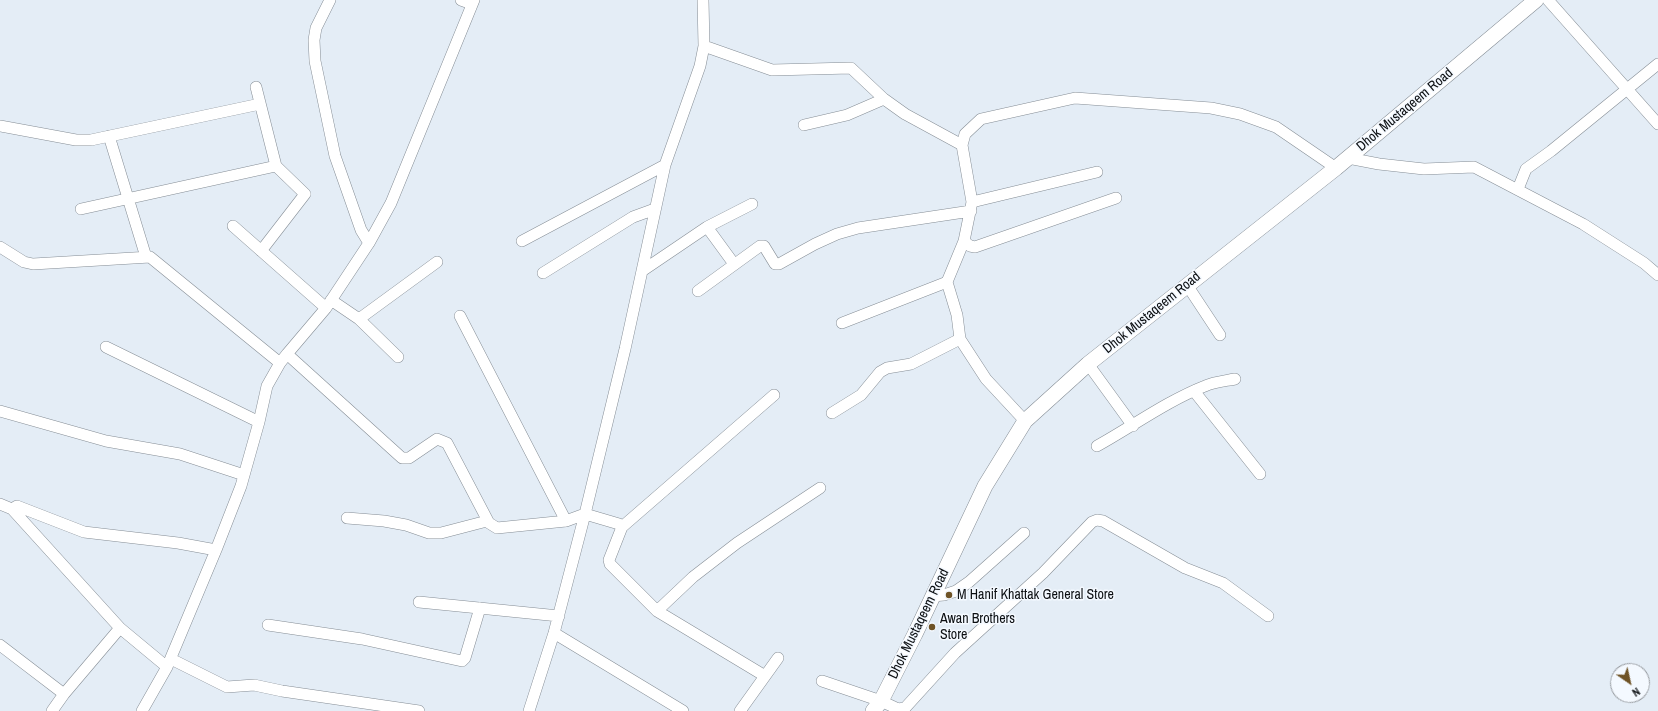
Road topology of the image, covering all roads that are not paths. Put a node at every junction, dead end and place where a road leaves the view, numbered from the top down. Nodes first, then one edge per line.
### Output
1 (330, 0) edge
2 (461, 0) edge
3 (704, 0) edge
4 (1536, 0) edge
5 (1548, 0) edge
6 (473, 2) edge
7 (704, 46) junction
8 (1658, 64) edge
9 (256, 87) dead end
10 (1627, 90) junction
11 (884, 98) junction
12 (260, 104) junction
13 (1658, 124) edge
14 (804, 125) dead end
15 (0, 126) edge
16 (110, 136) junction
17 (962, 145) junction
18 (1348, 158) junction
19 (665, 165) junction
20 (276, 166) junction
21 (1336, 168) junction
22 (1097, 172) dead end
23 (1518, 189) junction
24 (1116, 198) dead end
25 (129, 199) junction
26 (752, 204) dead end
27 (972, 206) junction
28 (81, 209) dead end
29 (655, 209) junction
30 (233, 226) dead end
31 (707, 227) junction
32 (522, 241) dead end
33 (964, 241) junction
34 (369, 243) junction
35 (0, 247) edge
36 (261, 251) junction
37 (146, 257) junction
38 (437, 262) dead end
39 (734, 264) junction
40 (642, 271) junction
41 (543, 273) dead end
42 (1658, 275) edge
43 (947, 282) junction
44 (1187, 285) junction
45 (698, 291) dead end
46 (329, 304) junction
47 (460, 316) dead end
48 (359, 319) junction
49 (842, 323) dead end
50 (1220, 335) dead end
51 (960, 339) junction
52 (106, 347) dead end
53 (283, 358) junction
54 (398, 358) dead end
55 (1088, 364) junction
56 (1235, 378) dead end
57 (1194, 391) junction
58 (774, 395) dead end
59 (0, 411) edge
60 (832, 413) dead end
61 (1025, 421) junction
62 (258, 422) junction
63 (1133, 426) junction
64 (1097, 446) dead end
65 (1260, 474) dead end
66 (244, 475) junction
67 (820, 488) dead end
68 (0, 504) edge
69 (12, 509) junction
70 (585, 514) junction
71 (348, 518) dead end
72 (487, 521) junction
73 (566, 521) junction
74 (622, 527) junction
75 (1024, 533) dead end
76 (216, 550) junction
77 (932, 596) junction
78 (419, 602) dead end
79 (480, 608) junction
80 (657, 611) junction
81 (559, 616) junction
82 (1268, 616) dead end
83 (268, 625) dead end
84 (120, 628) junction
85 (554, 633) junction
86 (0, 645) edge
87 (778, 658) dead end
88 (169, 663) junction
89 (765, 676) junction
90 (822, 681) dead end
91 (64, 694) junction
92 (877, 706) edge
93 (52, 711) edge
94 (142, 711) edge
95 (419, 711) edge
96 (529, 711) edge
97 (683, 711) edge
98 (740, 711) edge

1 - 34 street
2 - 6 street
3 - 7 street
4 - 18 street, Dhok Mustaqeem Road
5 - 10 street
6 - 34 street
7 - 11 street
7 - 19 street
8 - 10 street
9 - 12 street
10 - 13 street
10 - 23 street
11 - 14 street
11 - 17 street
12 - 16 street
12 - 20 street
15 - 16 street
16 - 25 street
17 - 21 street
17 - 27 street
18 - 21 street, Dhok Mustaqeem Road
18 - 23 street
19 - 29 street
19 - 32 street
20 - 25 street
20 - 36 street
21 - 44 street, Dhok Mustaqeem Road
22 - 27 street
23 - 42 street
24 - 33 street
25 - 28 street
25 - 37 street
26 - 31 street
27 - 33 street
27 - 39 street
29 - 40 street
29 - 41 street
30 - 36 street
31 - 39 street
31 - 40 street
33 - 43 street
34 - 46 street
35 - 37 street
36 - 46 street
37 - 53 street
38 - 48 street
39 - 45 street
40 - 70 street
43 - 49 street
43 - 51 street
44 - 50 street
44 - 55 street, Dhok Mustaqeem Road
46 - 48 street
46 - 53 street
47 - 73 street
48 - 54 street
51 - 60 street
51 - 61 street
52 - 62 street
53 - 62 street
53 - 72 street
55 - 61 street, Dhok Mustaqeem Road
55 - 63 street
56 - 57 street
57 - 63 street
57 - 65 street
58 - 74 street
59 - 66 street
61 - 77 street, Dhok Mustaqeem Road
62 - 66 street
63 - 64 street
66 - 76 street
67 - 80 street
68 - 69 street
69 - 76 street
69 - 84 street
70 - 73 street
70 - 74 street
70 - 81 street
71 - 72 street
72 - 73 street
74 - 80 street
75 - 77 street
76 - 88 street
77 - 92 street, Dhok Mustaqeem Road
78 - 79 street
79 - 81 street
79 - 83 street
80 - 89 street
81 - 85 street
82 - 92 street
84 - 88 street
84 - 91 street
85 - 96 street
85 - 97 street
86 - 91 street
87 - 89 street
88 - 94 street
88 - 95 street
89 - 98 street
90 - 92 street
91 - 93 street

